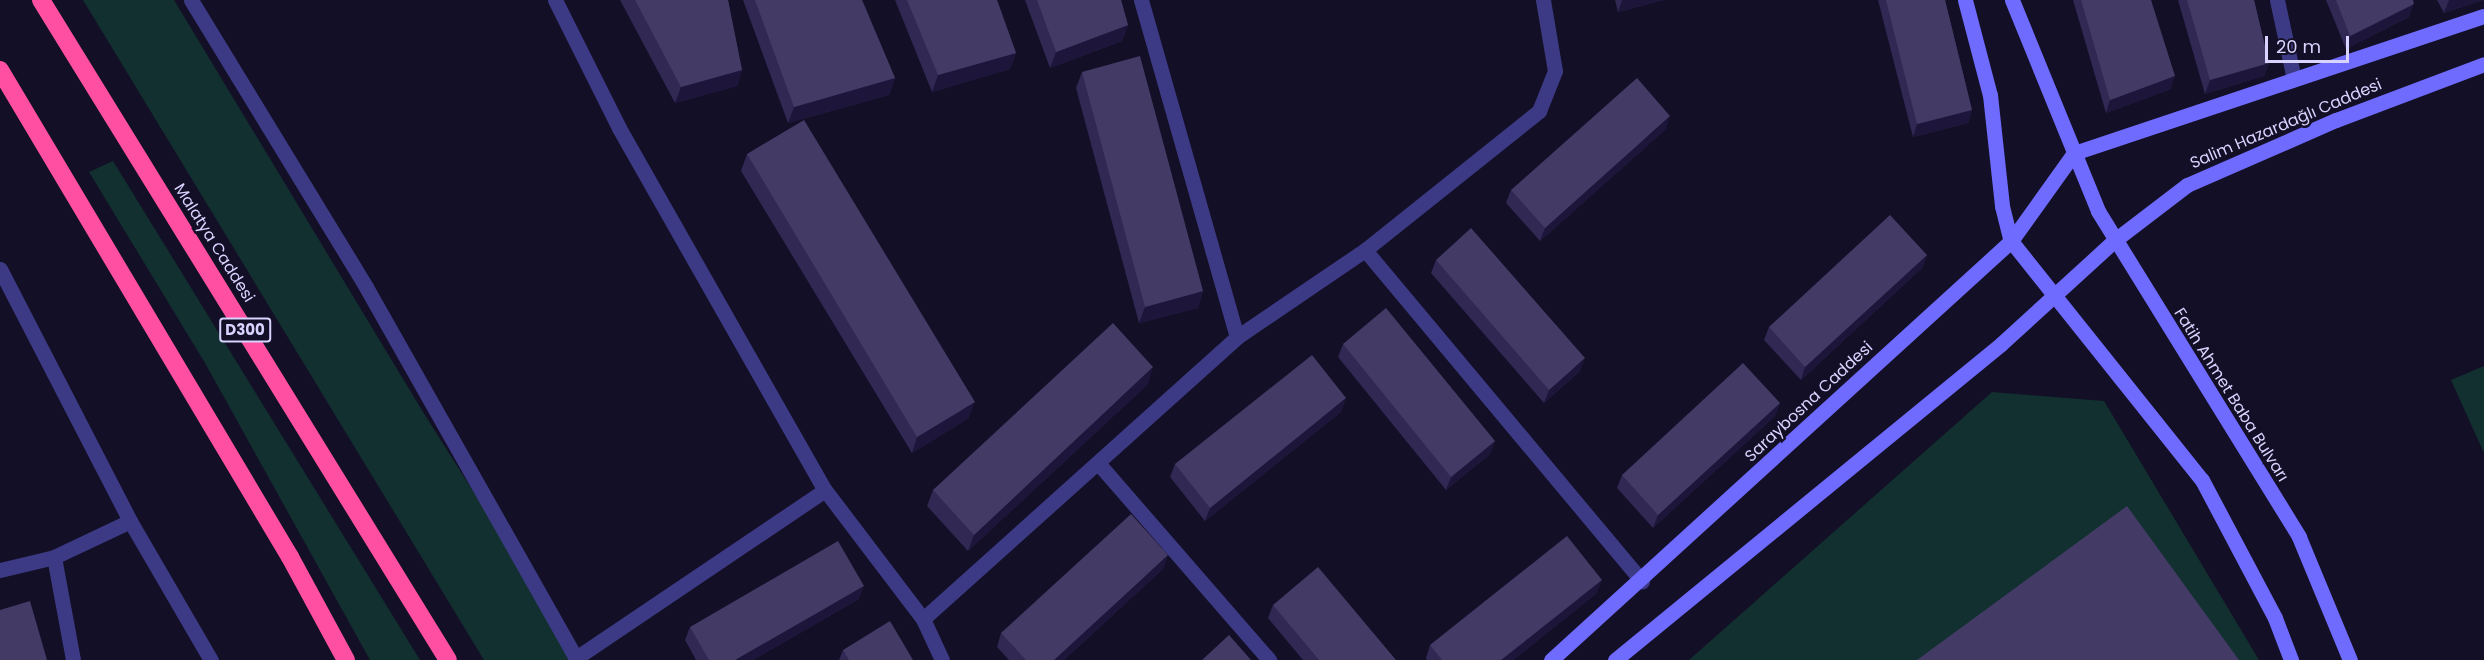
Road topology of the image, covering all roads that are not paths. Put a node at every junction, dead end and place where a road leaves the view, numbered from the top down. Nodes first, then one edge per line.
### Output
1 (41, 0) edge
2 (191, 0) edge
3 (555, 0) edge
4 (1140, 0) edge
5 (1543, 0) edge
6 (1965, 0) edge
7 (2012, 0) edge
8 (2277, 0) edge
9 (2484, 16) edge
10 (2484, 64) edge
11 (0, 70) edge
12 (2294, 79) junction
13 (2074, 153) junction
14 (2115, 240) junction
15 (2011, 241) junction
16 (1365, 250) junction
17 (0, 269) edge
18 (2053, 297) junction
19 (1237, 337) junction
20 (1098, 463) junction
21 (825, 490) junction
22 (130, 521) junction
23 (54, 557) junction
24 (0, 570) edge
25 (1642, 581) junction
26 (923, 619) junction
27 (577, 659) edge
28 (73, 660) edge
29 (211, 660) edge
30 (346, 660) edge
31 (448, 660) edge
32 (942, 660) edge
33 (1269, 660) edge
34 (1551, 660) edge
35 (1615, 660) edge
36 (2291, 660) edge
37 (2349, 660) edge

1 - 31 highway, Malatya Caddesi / D300
2 - 27 street
3 - 21 street
4 - 19 street
5 - 16 street
6 - 15 main road
7 - 13 main road, Fatih Ahmet Baba Bulvarı
8 - 12 street
9 - 12 main road, Salim Hazardağlı Caddesi
10 - 14 main road, Salim Hazardağlı Caddesi
11 - 30 highway
12 - 13 main road, Salim Hazardağlı Caddesi
13 - 14 main road, Fatih Ahmet Baba Bulvarı
13 - 15 main road, Saraybosna Caddesi
14 - 18 main road
14 - 37 main road, Fatih Ahmet Baba Bulvarı
15 - 18 main road
15 - 25 main road, Saraybosna Caddesi
16 - 19 street
16 - 25 street
17 - 22 street
18 - 35 main road
18 - 36 main road
19 - 20 street
20 - 26 street
20 - 33 street
21 - 26 street
21 - 27 street
22 - 23 street
22 - 29 street
23 - 24 street
23 - 28 street
25 - 34 main road, Saraybosna Caddesi
26 - 32 street

